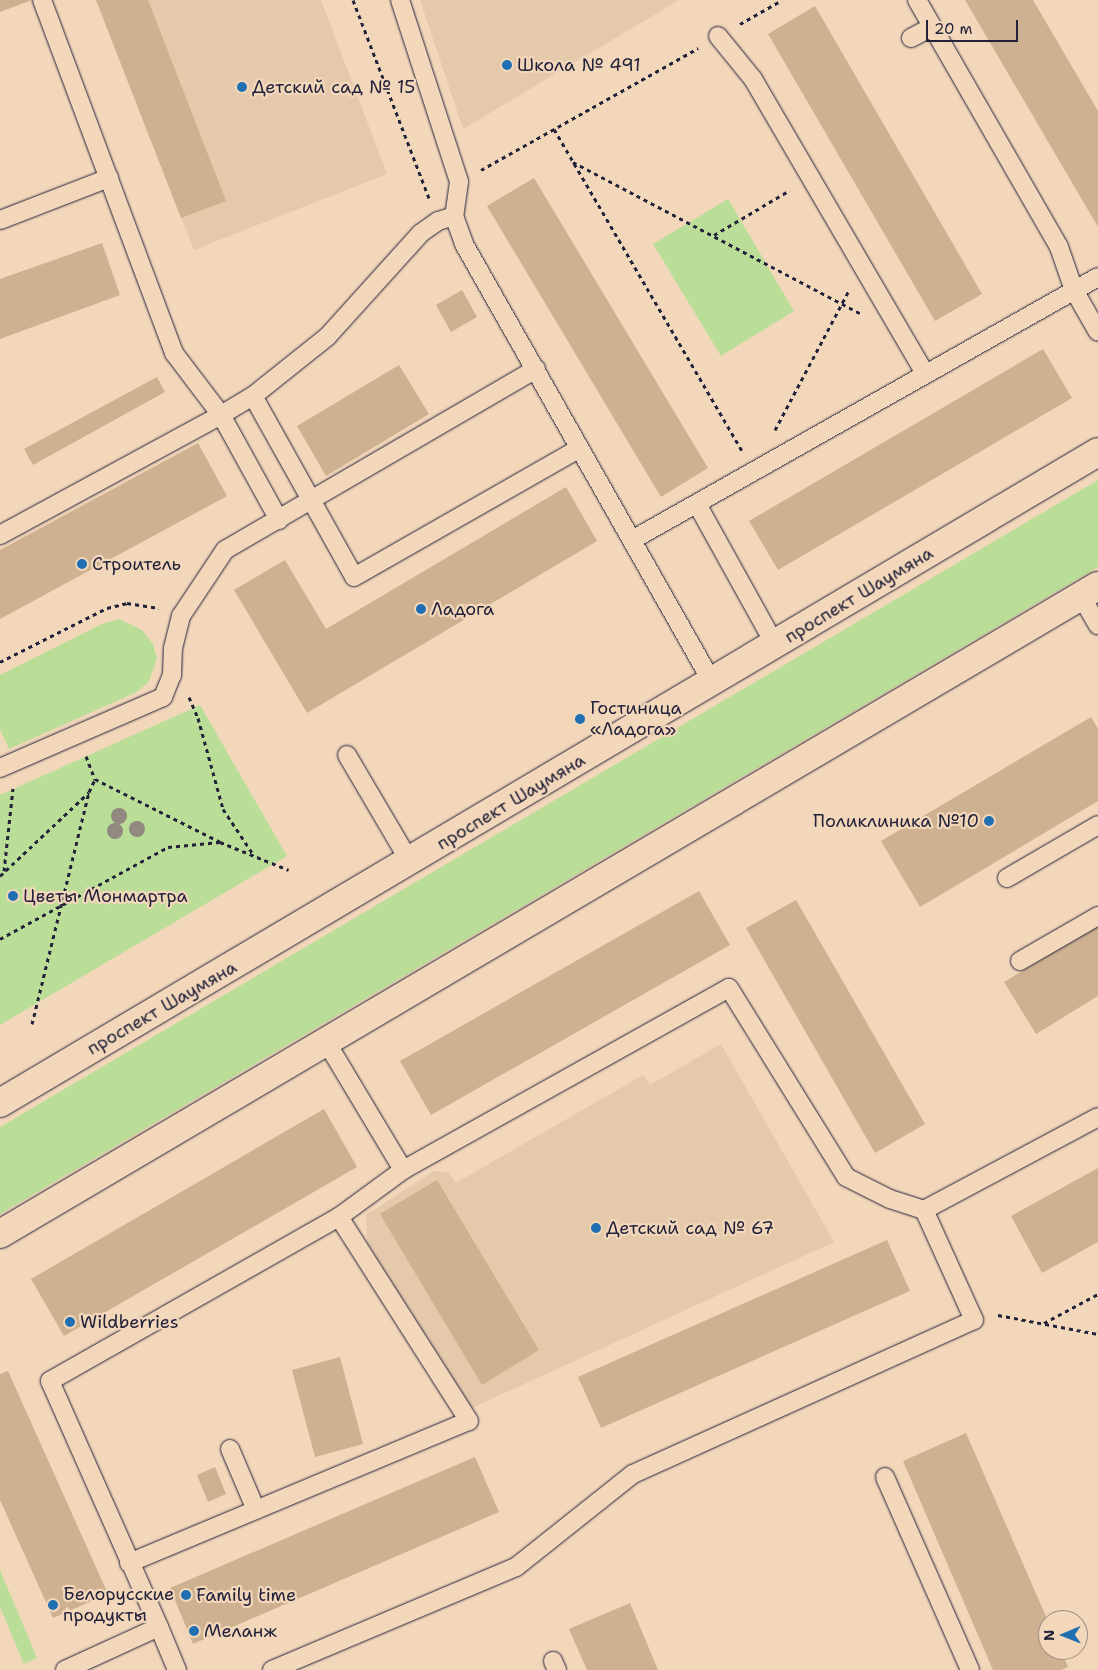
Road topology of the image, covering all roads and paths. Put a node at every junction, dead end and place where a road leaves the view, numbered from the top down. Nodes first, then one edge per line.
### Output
1 (42, 0) edge
2 (353, 0) edge
3 (400, 0) edge
4 (782, 0) edge
5 (917, 0) edge
6 (932, 27) junction
7 (718, 36) junction
8 (911, 38) dead end
9 (554, 129) junction
10 (572, 161) junction
11 (109, 178) junction
12 (810, 178) junction
13 (459, 182) junction
14 (446, 218) junction
15 (0, 220) edge
16 (714, 236) junction
17 (1098, 277) edge
18 (1074, 290) junction
19 (842, 303) junction
20 (1098, 332) edge
21 (902, 335) junction
22 (536, 369) junction
23 (925, 373) junction
24 (253, 396) junction
25 (221, 415) junction
26 (580, 448) junction
27 (1098, 452) edge
28 (753, 471) junction
29 (311, 502) junction
30 (697, 504) junction
31 (280, 520) junction
32 (0, 534) edge
33 (632, 540) junction
34 (1090, 591) edge
35 (181, 616) junction
36 (1098, 625) edge
37 (775, 645) junction
38 (0, 662) edge
39 (172, 675) junction
40 (712, 682) junction
41 (76, 735) junction
42 (348, 755) dead end
43 (2, 767) edge
44 (95, 779) junction
45 (89, 792) junction
46 (1098, 825) edge
47 (220, 842) junction
48 (255, 856) junction
49 (410, 862) junction
50 (289, 870) dead end
51 (4, 872) junction
52 (0, 876) edge
53 (1007, 878) dead end
54 (60, 907) junction
55 (1098, 916) edge
56 (0, 939) edge
57 (1020, 961) dead end
58 (32, 1024) dead end
59 (327, 1043) junction
60 (0, 1103) edge
61 (1098, 1117) edge
62 (403, 1170) junction
63 (924, 1210) junction
64 (338, 1217) junction
65 (0, 1234) edge
66 (1098, 1294) edge
67 (974, 1320) junction
68 (1044, 1324) junction
69 (1098, 1334) edge
70 (230, 1449) dead end
71 (885, 1477) dead end
72 (256, 1510) junction
73 (129, 1564) junction
74 (159, 1626) junction
75 (65, 1670) edge
76 (177, 1670) edge
77 (272, 1670) edge
78 (970, 1670) edge

1 - 11 lane
2 - 14 path
3 - 13 lane
4 - 7 path
5 - 6 lane
6 - 8 lane
6 - 18 lane
7 - 9 path
7 - 12 lane
9 - 10 path
9 - 13 path
10 - 16 path
10 - 28 path
11 - 15 lane
11 - 25 lane
12 - 16 path
12 - 21 lane
13 - 14 lane
14 - 22 lane
14 - 24 lane
16 - 19 path
17 - 18 lane
18 - 20 lane
18 - 23 lane
19 - 21 path
19 - 28 path
21 - 23 lane
22 - 26 lane
22 - 29 lane
23 - 28 lane
24 - 25 lane
24 - 29 lane
25 - 31 lane
25 - 32 lane
26 - 29 lane
26 - 33 lane
27 - 37 street, проспект Шаумяна
28 - 30 lane
29 - 31 lane
30 - 33 lane
30 - 37 lane
31 - 35 lane
33 - 40 lane
34 - 36 lane
34 - 59 street
35 - 38 path
35 - 39 lane
37 - 40 street, проспект Шаумяна
39 - 41 lane
39 - 48 path
40 - 49 street, проспект Шаумяна
41 - 43 lane
41 - 44 path
42 - 49 lane
43 - 51 path
44 - 45 path
44 - 47 path
45 - 51 path
45 - 54 path
46 - 53 lane
47 - 48 path
47 - 54 path
48 - 50 path
49 - 60 street, проспект Шаумяна
51 - 52 path
54 - 56 path
54 - 58 path
55 - 57 lane
59 - 62 lane
59 - 65 street
61 - 63 lane
62 - 63 lane
62 - 64 lane
63 - 67 lane
64 - 72 lane
64 - 73 lane
66 - 68 path
67 - 68 path
67 - 77 lane
68 - 69 path
70 - 72 lane
71 - 78 lane
72 - 73 lane
73 - 74 lane
74 - 75 lane
74 - 76 lane

